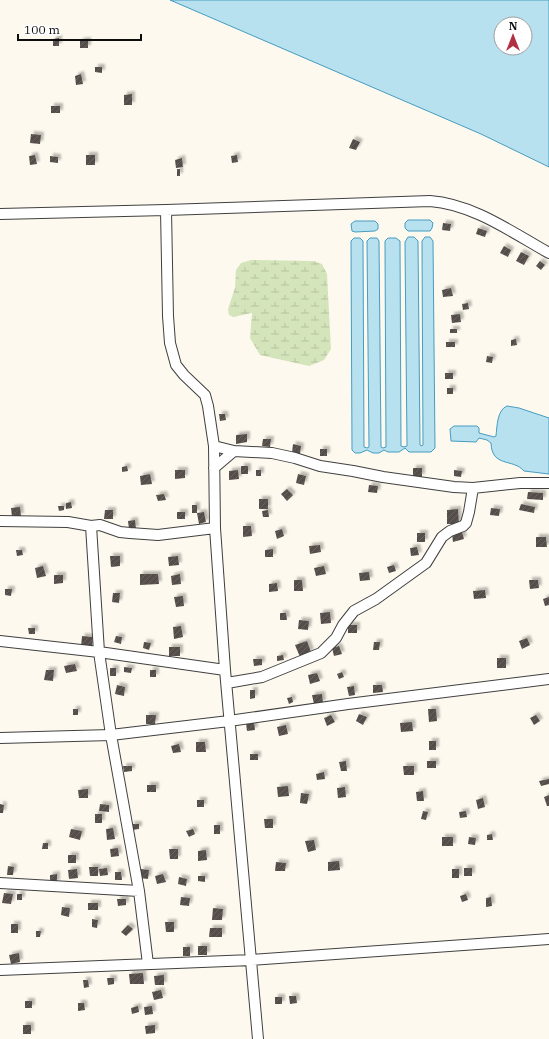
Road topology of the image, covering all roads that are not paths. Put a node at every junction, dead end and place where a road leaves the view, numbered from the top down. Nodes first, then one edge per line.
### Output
1 (166, 210) junction
2 (0, 214) edge
3 (549, 253) edge
4 (214, 446) junction
5 (234, 451) junction
6 (214, 468) junction
7 (549, 483) edge
8 (473, 488) junction
9 (0, 521) edge
10 (90, 526) junction
11 (215, 528) junction
12 (0, 641) edge
13 (99, 652) junction
14 (225, 670) junction
15 (549, 679) edge
16 (227, 683) junction
17 (229, 721) junction
18 (111, 735) junction
19 (0, 738) edge
20 (0, 883) edge
21 (139, 891) junction
22 (549, 939) edge
23 (252, 960) junction
24 (148, 964) junction
25 (0, 970) edge
26 (258, 1039) edge

1 - 2 street
1 - 3 street
1 - 4 street
4 - 5 street
4 - 6 street
5 - 6 street
5 - 8 street
6 - 11 street
7 - 8 street
8 - 16 street
9 - 10 street
10 - 11 street
10 - 13 street
11 - 14 street
12 - 13 street
13 - 14 street
13 - 18 street
14 - 16 street
15 - 17 street
16 - 17 street
17 - 18 street
17 - 23 street
18 - 19 street
18 - 21 street
20 - 21 street
21 - 24 street
22 - 23 street
23 - 24 street
23 - 26 street
24 - 25 street

